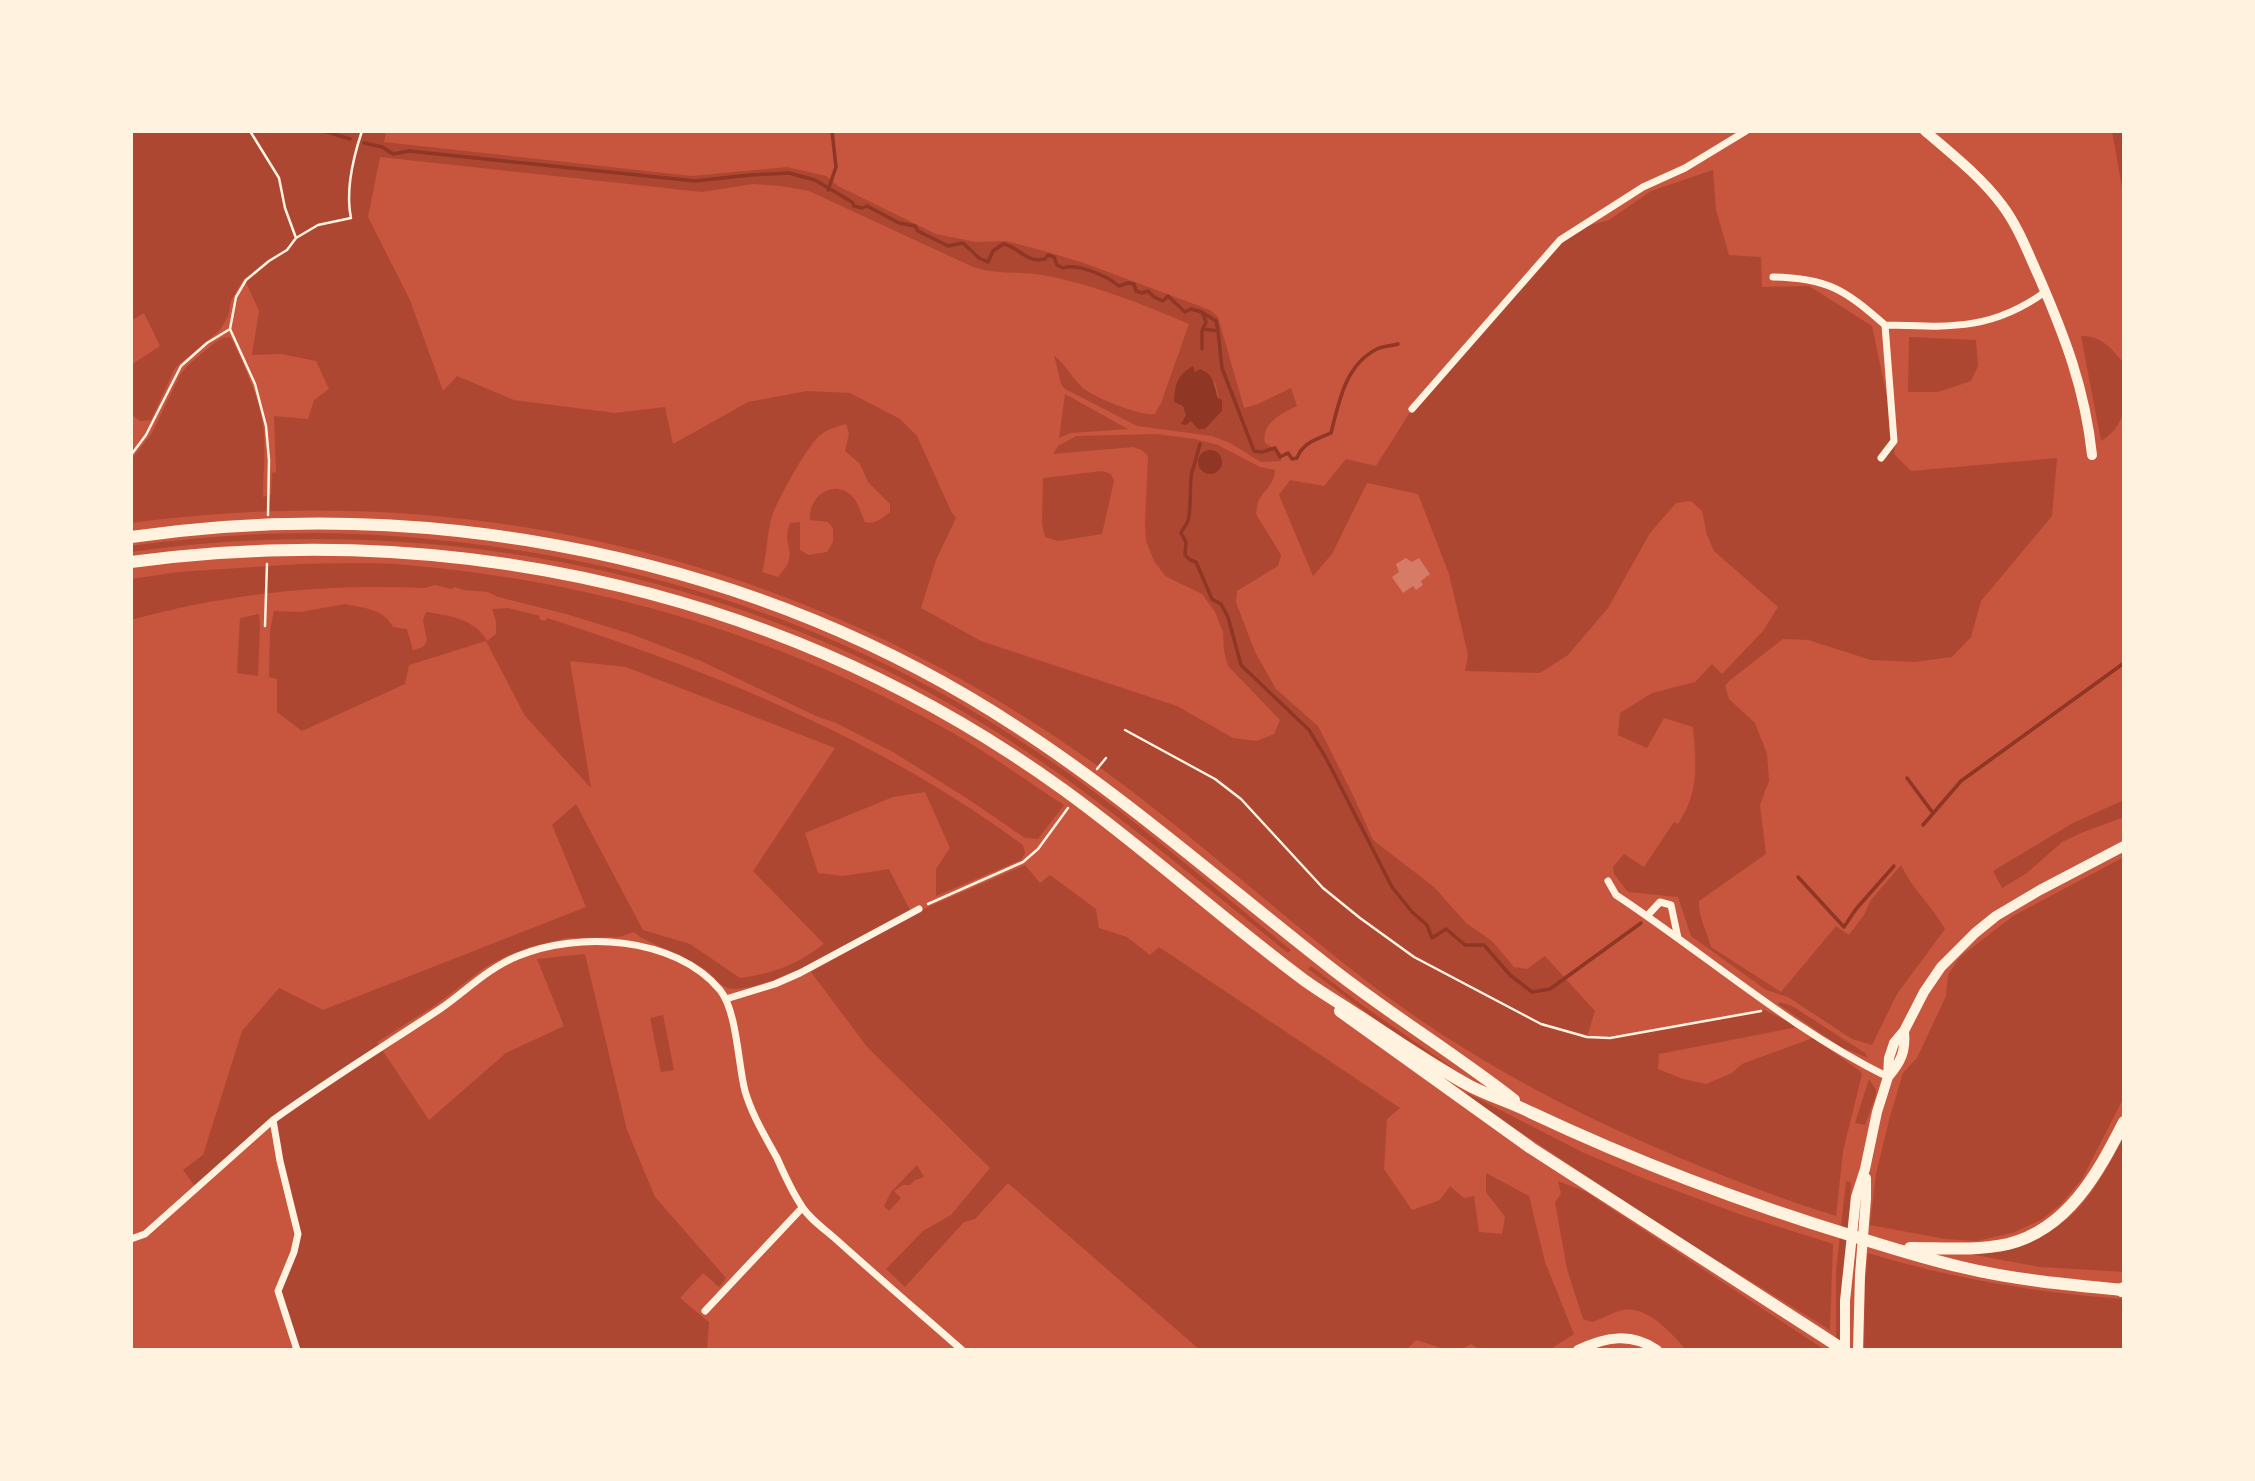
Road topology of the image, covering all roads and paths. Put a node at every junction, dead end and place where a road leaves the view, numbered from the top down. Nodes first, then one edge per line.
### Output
1 (250, 131) edge
2 (362, 131) edge
3 (1746, 131) edge
4 (1925, 131) edge
5 (296, 238) junction
6 (1773, 278) dead end
7 (2045, 292) junction
8 (1885, 325) junction
9 (230, 329) junction
10 (1412, 409) dead end
11 (131, 455) edge
12 (2092, 455) dead end
13 (1881, 458) dead end
14 (269, 460) dead end
15 (131, 537) edge
16 (131, 562) edge
17 (1125, 730) dead end
18 (1045, 839) dead end
19 (2124, 846) edge
20 (1608, 881) dead end
21 (919, 909) joint
22 (1647, 916) junction
23 (1678, 938) junction
24 (1306, 981) junction
25 (726, 999) junction
26 (1765, 1010) dead end
27 (1888, 1077) junction
28 (1525, 1109) junction
29 (273, 1121) junction
30 (2124, 1122) edge
31 (1865, 1169) junction
32 (802, 1208) junction
33 (131, 1239) edge
34 (1892, 1248) junction
35 (2123, 1290) edge
36 (705, 1311) dead end
37 (297, 1350) edge
38 (962, 1350) edge
39 (1578, 1350) edge
40 (1657, 1350) edge
41 (1844, 1350) edge
42 (1857, 1350) edge

1 - 5 path
2 - 5 path
3 - 10 street
4 - 7 main road
5 - 9 path
6 - 8 street
7 - 8 street
7 - 12 main road
8 - 13 street
9 - 11 path
9 - 14 path
15 - 28 highway
16 - 24 highway
17 - 26 path
18 - 21 path
19 - 27 main road
20 - 22 street
21 - 25 street
22 - 23 street
22 - 23 street
23 - 27 street
24 - 28 highway
24 - 41 highway
25 - 29 street
25 - 32 street
27 - 31 main road
28 - 34 highway
29 - 33 street
29 - 37 street
30 - 34 highway
31 - 41 main road
31 - 42 main road
32 - 36 street
32 - 38 street
34 - 35 highway
39 - 40 street

